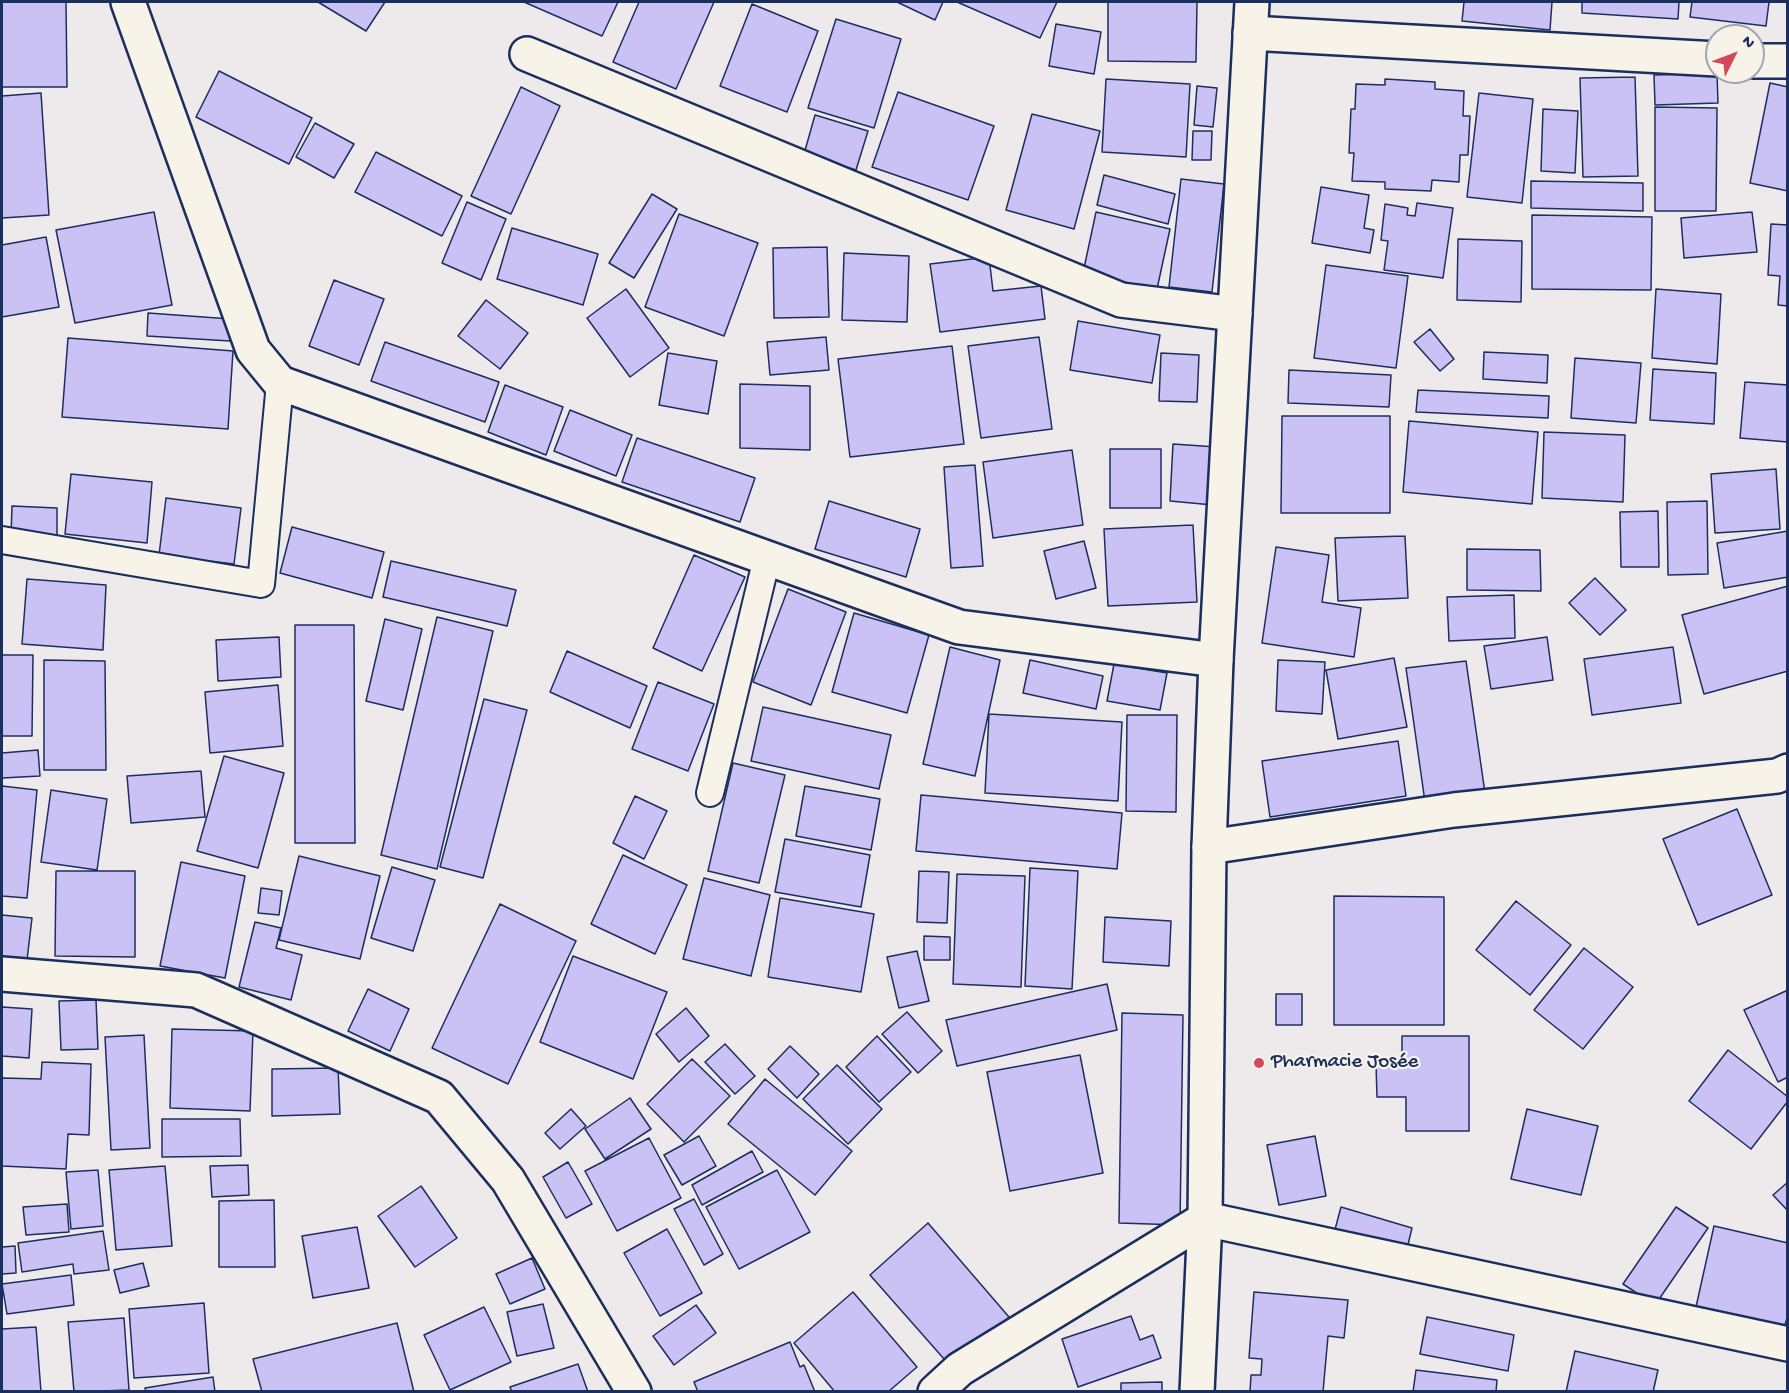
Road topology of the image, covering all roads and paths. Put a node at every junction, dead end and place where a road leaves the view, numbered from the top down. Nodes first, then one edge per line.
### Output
1 (128, 2) edge
2 (1251, 17) edge
3 (527, 54) dead end
4 (1705, 58) edge
5 (1765, 61) edge
6 (1788, 62) edge
7 (1234, 314) junction
8 (280, 383) junction
9 (2, 540) edge
10 (767, 558) junction
11 (1216, 660) junction
12 (1788, 771) edge
13 (710, 793) dead end
14 (1209, 847) junction
15 (2, 974) edge
16 (1205, 1219) junction
17 (1788, 1344) edge
18 (634, 1392) edge
19 (935, 1392) edge
20 (1197, 1392) edge

1 - 8 street
2 - 4 street
2 - 7 street
3 - 7 street
5 - 6 street
7 - 11 street
8 - 9 lane
8 - 10 street
10 - 11 street
10 - 13 lane
11 - 14 street
12 - 14 street
14 - 16 street
15 - 18 street
16 - 17 street
16 - 19 street
16 - 20 street

